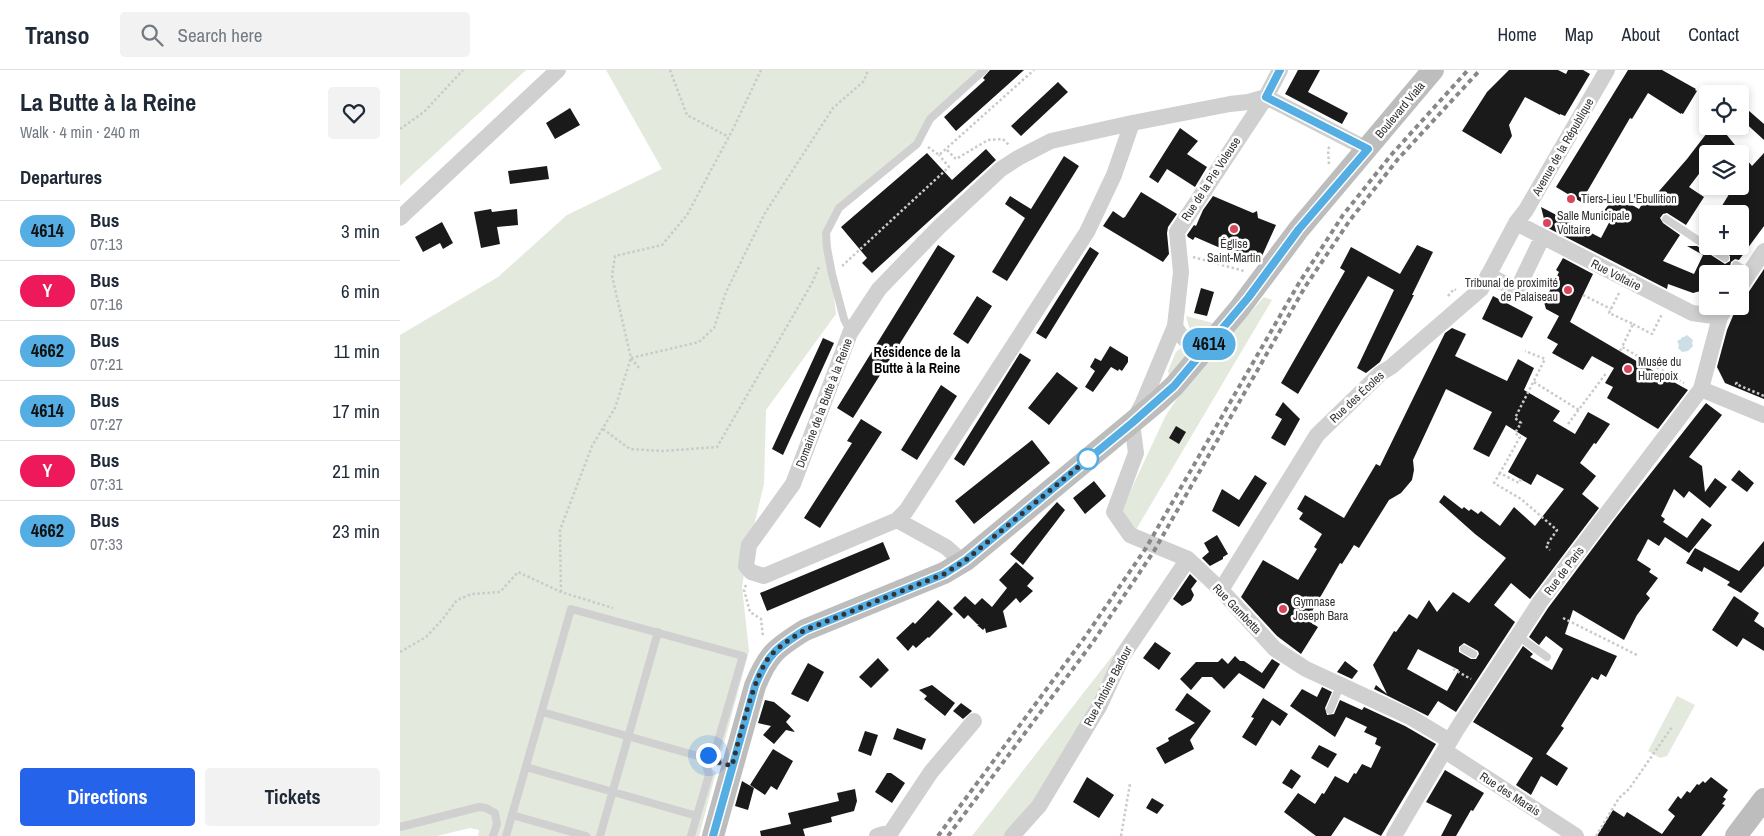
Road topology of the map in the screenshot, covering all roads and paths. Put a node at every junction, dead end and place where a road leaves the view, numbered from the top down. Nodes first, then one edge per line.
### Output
1 (464, 70) edge
2 (558, 70) edge
3 (670, 70) edge
4 (761, 70) edge
5 (868, 70) edge
6 (984, 70) edge
7 (1034, 70) edge
8 (1280, 70) edge
9 (1433, 70) edge
10 (1608, 70) edge
11 (1266, 97) junction
12 (1132, 123) junction
13 (400, 129) edge
14 (1335, 132) junction
15 (729, 137) junction
16 (919, 139) junction
17 (1368, 149) junction
18 (947, 150) junction
19 (939, 155) junction
20 (1018, 158) junction
21 (1341, 179) junction
22 (400, 218) edge
23 (1666, 219) dead end
24 (1516, 223) junction
25 (1542, 238) junction
26 (827, 248) junction
27 (1764, 251) edge
28 (1179, 253) junction
29 (1725, 258) dead end
30 (1748, 265) edge
31 (832, 274) junction
32 (1488, 275) junction
33 (1264, 277) junction
34 (1626, 280) junction
35 (1583, 294) dead end
36 (1668, 302) junction
37 (1611, 309) junction
38 (1699, 312) edge
39 (1723, 315) edge
40 (1633, 324) junction
41 (1176, 326) junction
42 (850, 333) junction
43 (1207, 346) junction
44 (1622, 347) junction
45 (1526, 351) dead end
46 (1620, 351) dead end
47 (630, 358) junction
48 (639, 368) dead end
49 (1607, 372) dead end
50 (1534, 382) junction
51 (1737, 382) dead end
52 (1684, 383) dead end
53 (1701, 389) junction
54 (1764, 396) edge
55 (1579, 410) junction
56 (1764, 415) edge
57 (1132, 423) junction
58 (1568, 424) dead end
59 (603, 429) junction
60 (1500, 473) junction
61 (1521, 479) dead end
62 (897, 520) junction
63 (1550, 550) dead end
64 (1188, 559) junction
65 (966, 560) junction
66 (518, 572) dead end
67 (751, 572) junction
68 (1221, 590) junction
69 (561, 592) dead end
70 (1563, 618) dead end
71 (658, 632) junction
72 (1518, 636) junction
73 (763, 644) dead end
74 (1464, 649) dead end
75 (400, 652) edge
76 (1473, 654) dead end
77 (1636, 655) dead end
78 (1547, 657) dead end
79 (1453, 669) dead end
80 (1474, 681) dead end
81 (1340, 686) junction
82 (1330, 710) dead end
83 (542, 712) junction
84 (974, 721) dead end
85 (1672, 727) dead end
86 (628, 737) junction
87 (1447, 746) junction
88 (706, 759) junction
89 (732, 766) junction
90 (526, 767) junction
91 (1130, 784) dead end
92 (612, 792) junction
93 (1764, 799) edge
94 (512, 815) junction
95 (697, 816) junction
96 (400, 827) edge
97 (493, 836) edge
98 (506, 836) edge
99 (586, 836) edge
100 (600, 836) edge
101 (691, 836) edge
102 (713, 836) edge
103 (877, 836) edge
104 (1012, 836) edge
105 (1121, 836) edge
106 (1394, 836) edge
107 (1576, 836) edge
108 (1596, 836) edge
109 (1736, 836) edge

1 - 13 path
2 - 22 street
3 - 15 path
4 - 15 path
5 - 47 path
6 - 16 lane
7 - 18 path
8 - 11 street, Rue de la Pie Voleuse
9 - 17 street, Boulevard Viala
10 - 24 street, Avenue de la République
11 - 12 street, Domaine de la Butte à la Reine
11 - 14 street
11 - 28 street, Rue de la Pie Voleuse
12 - 20 street, Domaine de la Butte à la Reine
12 - 62 street
14 - 17 street
14 - 21 path
15 - 47 path
16 - 19 path
16 - 26 lane
17 - 21 street, Boulevard Viala
18 - 19 path
18 - 20 path
19 - 31 path
20 - 42 street, Domaine de la Butte à la Reine
21 - 33 street, Boulevard Viala
23 - 29 lane
24 - 25 street, Rue Voltaire
24 - 32 street, Rue des Écoles
25 - 32 street
25 - 34 street, Rue Voltaire
26 - 31 lane
26 - 59 path
27 - 30 street
28 - 33 path
28 - 41 street, Rue de la Pie Voleuse
31 - 42 lane
32 - 68 street, Rue des Écoles
33 - 43 street, Boulevard Viala
34 - 36 street, Rue Voltaire
34 - 37 path
35 - 37 path
36 - 38 street, Rue Voltaire
36 - 40 path
37 - 40 path
39 - 53 street, Rue de Paris
40 - 44 path
41 - 43 street
41 - 57 street, Rue de la Pie Voleuse
42 - 67 street, Domaine de la Butte à la Reine
43 - 57 street, Boulevard Viala
44 - 46 path
44 - 52 path
45 - 50 path
47 - 48 path
47 - 59 path
49 - 55 path
50 - 55 path
50 - 60 path
51 - 54 path
53 - 56 street
53 - 72 street, Rue de Paris
55 - 58 path
57 - 64 street, Rue Gambetta
57 - 65 street, Boulevard Viala
59 - 69 path
60 - 61 path
60 - 63 path
62 - 65 street
62 - 67 street
64 - 68 street, Rue Gambetta
64 - 104 street, Rue Antoine Badour
65 - 89 street, Boulevard Viala
66 - 75 path
67 - 73 path
68 - 81 street, Rue Gambetta
70 - 77 path
71 - 83 lane
71 - 86 lane
71 - 88 lane
72 - 78 lane
72 - 87 street, Rue de Paris
74 - 76 lane
79 - 80 path
81 - 82 lane
81 - 87 street, Rue Gambetta
83 - 86 lane
83 - 90 lane
84 - 103 street
85 - 108 path
86 - 88 lane
86 - 92 lane
87 - 106 street, Rue de Paris
87 - 107 street, Rue des Marais
88 - 89 lane
88 - 95 lane
89 - 102 street, Boulevard Viala
90 - 92 lane
90 - 94 lane
91 - 105 path
92 - 95 lane
92 - 100 lane
93 - 109 street
94 - 98 lane
94 - 99 lane
95 - 101 lane
96 - 97 lane

